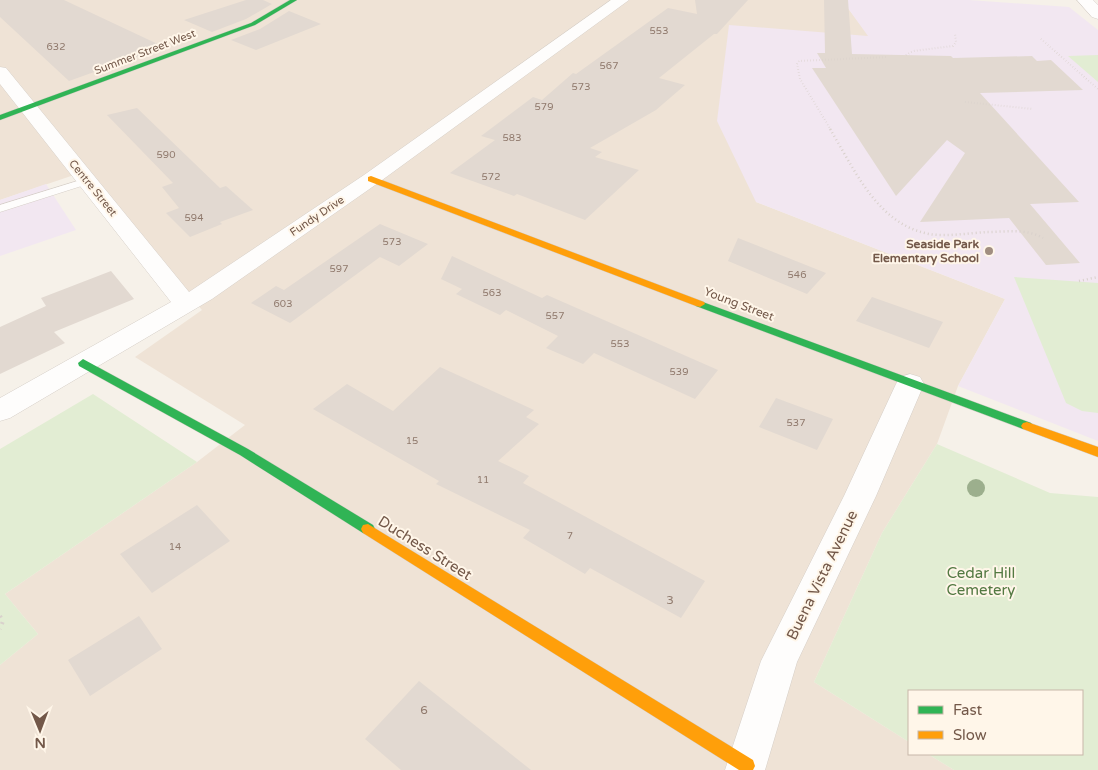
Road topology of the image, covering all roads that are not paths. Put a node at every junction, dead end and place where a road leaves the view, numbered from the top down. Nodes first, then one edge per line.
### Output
1 (294, 0) edge
2 (621, 0) edge
3 (1085, 0) edge
4 (1094, 0) edge
5 (1098, 0) edge
6 (1098, 14) edge
7 (0, 72) edge
8 (29, 109) junction
9 (0, 118) edge
10 (372, 179) junction
11 (87, 181) junction
12 (0, 210) edge
13 (186, 304) junction
14 (84, 363) junction
15 (910, 384) junction
16 (0, 411) edge
17 (1098, 452) edge
18 (746, 768) edge

1 - 8 street, Summer Street West
2 - 10 street, Fundy Drive
3 - 6 street
4 - 5 street
7 - 8 street, Centre Street
8 - 9 street, Summer Street West
8 - 11 street, Centre Street
10 - 13 street, Fundy Drive
10 - 15 street, Young Street
11 - 12 lane
11 - 13 street, Centre Street
13 - 14 street, Fundy Drive
14 - 16 street, Fundy Drive
14 - 18 street, Duchess Street
15 - 17 street, Young Street
15 - 18 street, Buena Vista Avenue

